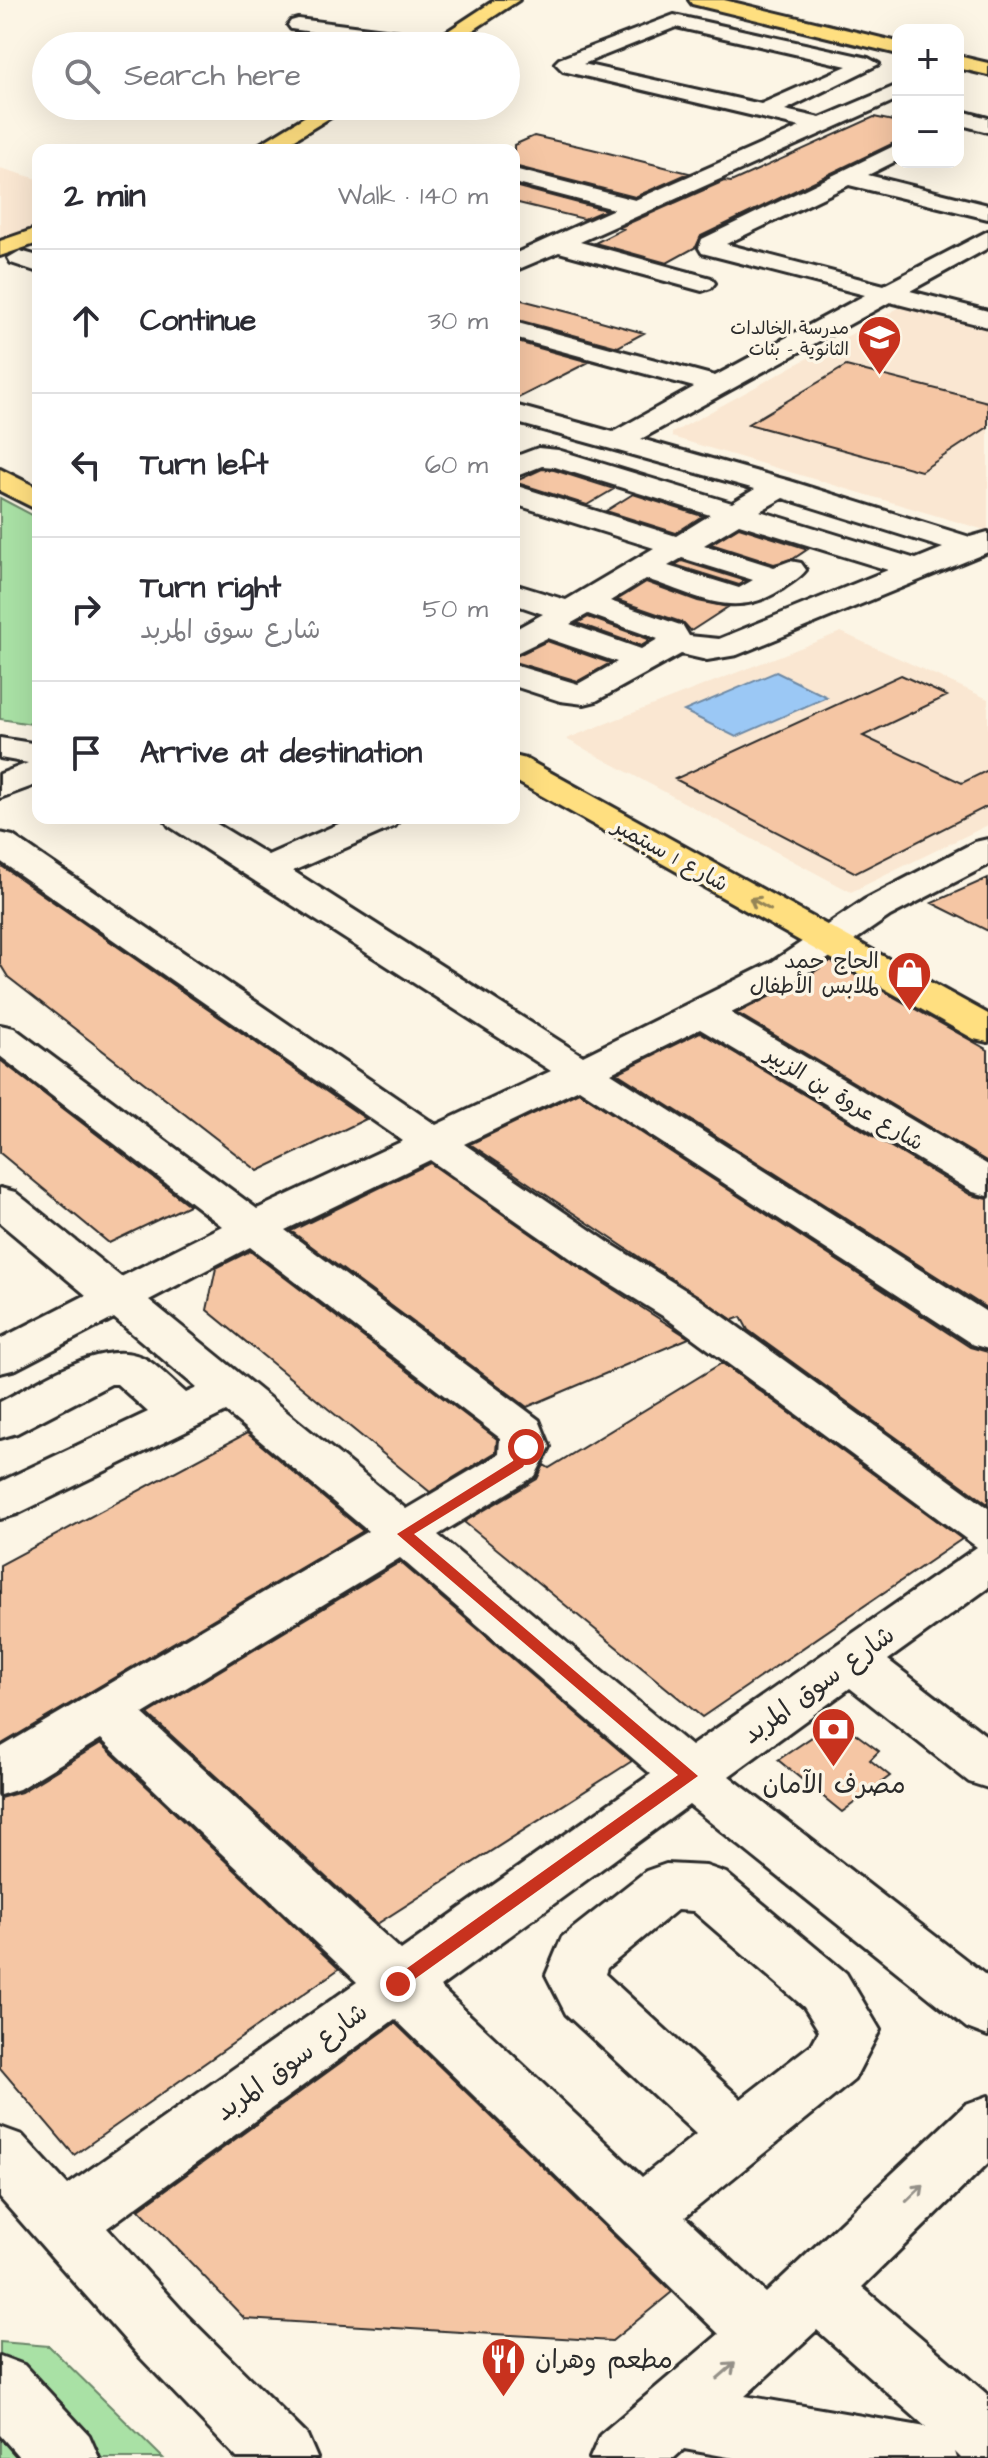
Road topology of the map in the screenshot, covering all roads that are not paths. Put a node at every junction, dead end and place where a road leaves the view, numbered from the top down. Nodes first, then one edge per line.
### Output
1 (481, 0) edge
2 (509, 0) edge
3 (699, 0) edge
4 (746, 0) edge
5 (298, 25) dead end
6 (345, 32) edge
7 (440, 32) edge
8 (448, 32) edge
9 (892, 36) edge
10 (892, 47) edge
11 (988, 58) edge
12 (964, 60) edge
13 (964, 62) edge
14 (988, 69) edge
15 (892, 97) edge
16 (765, 111) junction
17 (287, 120) edge
18 (308, 120) edge
19 (964, 120) edge
20 (818, 124) junction
21 (988, 125) edge
22 (255, 144) edge
23 (257, 144) edge
24 (892, 154) edge
25 (846, 177) junction
26 (520, 178) edge
27 (633, 207) junction
28 (988, 212) edge
29 (988, 238) edge
30 (558, 244) junction
31 (594, 254) junction
32 (520, 257) edge
33 (702, 283) dead end
34 (520, 286) edge
35 (890, 294) junction
36 (988, 319) edge
37 (520, 332) edge
38 (720, 386) junction
39 (520, 415) edge
40 (615, 442) junction
41 (520, 465) edge
42 (0, 478) edge
43 (780, 487) junction
44 (520, 496) edge
45 (32, 497) edge
46 (731, 514) junction
47 (828, 544) junction
48 (980, 545) edge
49 (679, 547) junction
50 (643, 568) junction
51 (916, 569) junction
52 (778, 578) junction
53 (520, 595) edge
54 (565, 613) junction
55 (520, 640) edge
56 (676, 643) junction
57 (645, 661) junction
58 (520, 677) edge
59 (0, 748) edge
60 (32, 753) edge
61 (520, 769) edge
62 (32, 774) edge
63 (0, 787) edge
64 (192, 824) edge
65 (369, 824) edge
66 (0, 844) edge
67 (988, 850) edge
68 (266, 870) junction
69 (828, 942) junction
70 (702, 1013) junction
71 (988, 1030) edge
72 (0, 1037) edge
73 (580, 1073) junction
74 (434, 1143) junction
75 (988, 1183) edge
76 (0, 1201) edge
77 (251, 1229) junction
78 (119, 1297) junction
79 (988, 1334) edge
80 (0, 1358) edge
81 (231, 1391) junction
82 (181, 1415) junction
83 (0, 1422) edge
84 (0, 1502) edge
85 (988, 1533) edge
86 (404, 1534) junction
87 (988, 1562) edge
88 (851, 1660) junction
89 (104, 1710) junction
90 (988, 1767) edge
91 (0, 1774) edge
92 (690, 1776) junction
93 (398, 1984) junction
94 (988, 2011) edge
95 (988, 2123) edge
96 (740, 2136) dead end
97 (0, 2154) edge
98 (640, 2216) junction
99 (62, 2225) junction
100 (816, 2288) junction
101 (766, 2336) junction
102 (0, 2387) edge
103 (674, 2416) junction
104 (988, 2438) edge
105 (65, 2458) edge
106 (283, 2458) edge
107 (624, 2458) edge
108 (923, 2458) edge

1 - 7 main road
2 - 8 main road
3 - 10 main road
4 - 9 main road
5 - 6 street
11 - 12 main road
13 - 14 main road
15 - 20 street
16 - 16 street
16 - 20 street
17 - 22 main road
18 - 23 main road
19 - 21 street
20 - 27 street
24 - 25 street
25 - 28 street
25 - 35 street
26 - 27 street
27 - 30 street
29 - 35 street
30 - 31 street
30 - 32 street
31 - 33 street
31 - 34 street
35 - 36 street
35 - 38 street
37 - 38 street
38 - 40 street
39 - 40 street
40 - 43 street
41 - 46 street
42 - 45 main road
43 - 46 street
43 - 48 street
44 - 49 street
46 - 47 street
46 - 49 street
47 - 51 street
47 - 52 street
48 - 51 street
49 - 50 street
49 - 52 street
50 - 52 street
50 - 54 street
51 - 56 street
53 - 54 street
54 - 55 street
54 - 56 street
54 - 57 street
56 - 57 street
57 - 58 street
59 - 60 street
69 -> 61 main road, شارع 1 سبتمبر
62 - 63 street
64 - 68 street
65 - 68 street
66 - 74 street
67 - 69 street
68 - 73 street
69 - 70 street
69 - 71 main road, شارع 1 سبتمبر
70 - 73 street
70 - 75 street, شارع عروة بن الزبير
72 - 77 street
73 - 74 street
73 - 79 street
74 - 77 street
74 - 85 street
76 - 78 street
77 - 78 street
77 - 86 street
78 - 80 street
78 - 81 street
81 - 82 street
81 - 86 street
82 - 83 street
82 - 84 street
86 - 89 street
86 - 92 street
87 - 88 street, شارع سوق المربد
88 - 90 street
88 - 92 street, شارع سوق المربد
89 - 91 street
89 - 93 street
92 - 93 street, شارع سوق المربد
92 - 94 street
93 - 98 street
93 - 99 street, شارع سوق المربد
100 -> 95 street
96 - 98 street
97 - 99 street
98 - 101 street
99 - 106 street
100 - 101 street
100 - 104 street
103 -> 101 street
102 - 105 street
103 - 107 street
103 - 108 street

